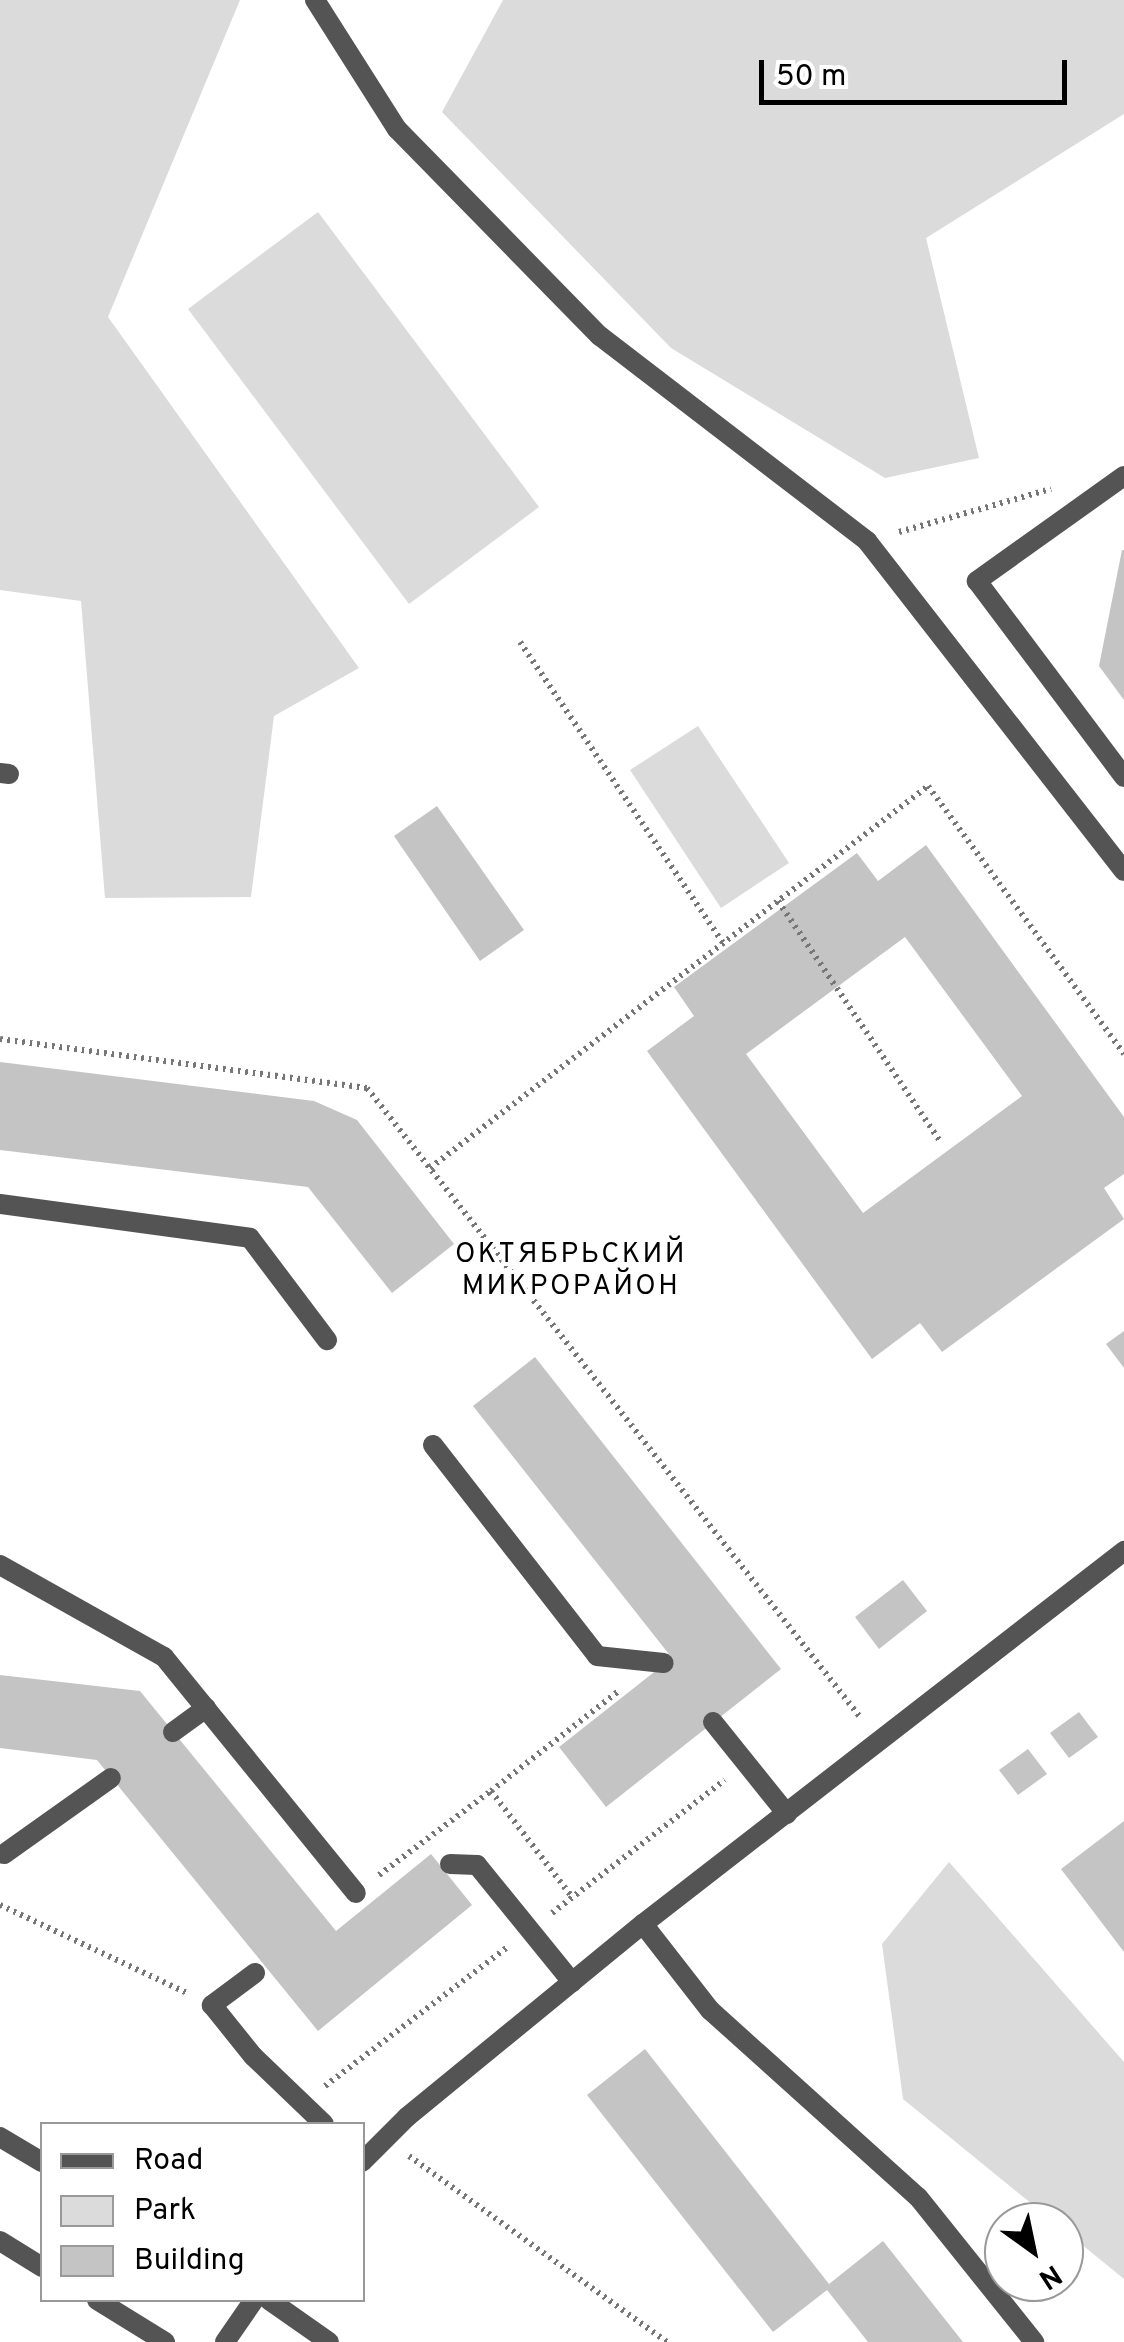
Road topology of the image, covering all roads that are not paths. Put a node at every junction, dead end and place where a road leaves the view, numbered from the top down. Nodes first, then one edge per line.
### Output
1 (315, 0) edge
2 (1124, 476) edge
3 (1124, 776) edge
4 (1124, 872) edge
5 (0, 1204) edge
6 (327, 1340) dead end
7 (433, 1445) dead end
8 (1124, 1552) edge
9 (0, 1564) edge
10 (660, 1663) road end
11 (206, 1708) junction
12 (713, 1722) dead end
13 (173, 1732) dead end
14 (111, 1778) dead end
15 (787, 1814) junction
16 (4, 1854) dead end
17 (450, 1864) dead end
18 (356, 1892) dead end
19 (643, 1924) junction
20 (256, 1973) dead end
21 (572, 1982) junction
22 (322, 2122) edge
23 (0, 2137) edge
24 (365, 2156) edge
25 (40, 2161) edge
26 (0, 2241) edge
27 (40, 2266) edge
28 (100, 2302) edge
29 (253, 2302) edge
30 (272, 2302) edge
31 (165, 2342) edge
32 (225, 2342) edge
33 (329, 2342) edge
34 (1034, 2342) edge

1 - 4 street
2 - 3 street
5 - 6 street
7 - 10 street
8 - 15 street
9 - 11 street
11 - 13 street
11 - 18 street
12 - 15 street
14 - 16 street
15 - 19 street
17 - 21 street
19 - 21 street
19 - 34 street
20 - 22 street
21 - 24 street
23 - 25 street
26 - 27 street
28 - 31 street
29 - 32 street
30 - 33 street

